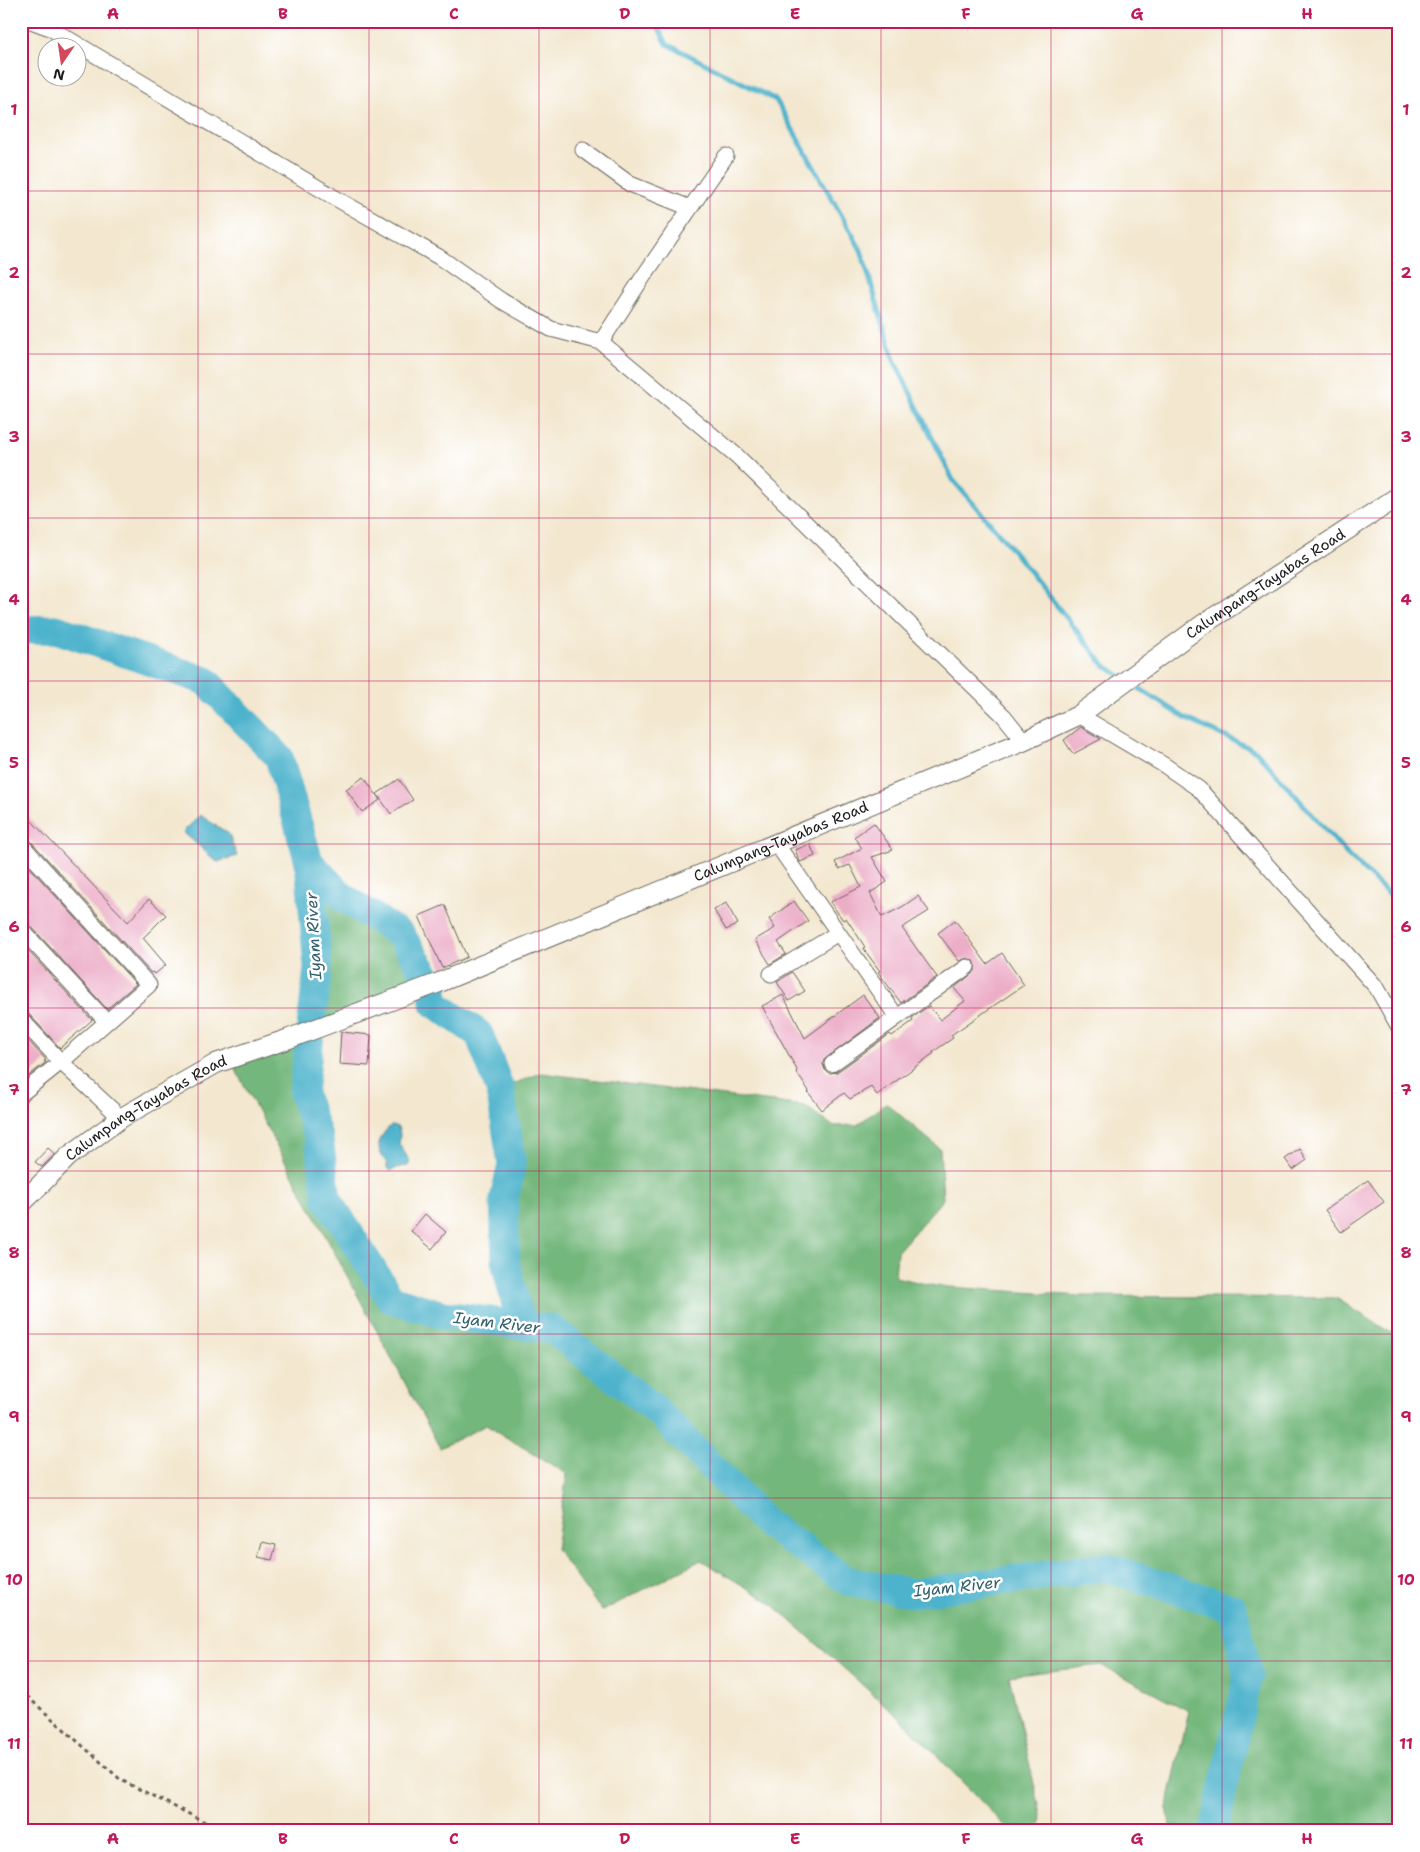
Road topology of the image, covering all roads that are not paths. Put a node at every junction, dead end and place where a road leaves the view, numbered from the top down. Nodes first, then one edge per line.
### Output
1 (31, 21) edge
2 (583, 150) dead end
3 (726, 156) dead end
4 (690, 208) junction
5 (601, 342) junction
6 (1399, 496) edge
7 (1078, 715) junction
8 (1024, 741) junction
9 (775, 842) junction
10 (21, 844) edge
11 (21, 929) edge
12 (838, 933) junction
13 (966, 967) dead end
14 (771, 974) dead end
15 (897, 1017) junction
16 (21, 1019) edge
17 (107, 1022) junction
18 (1399, 1027) edge
19 (61, 1062) junction
20 (832, 1064) dead end
21 (21, 1094) edge
22 (121, 1118) junction
23 (21, 1204) edge

1 - 5 street
2 - 4 street
3 - 4 street
4 - 5 street
5 - 8 street
6 - 7 main road, Calumpang-Tayabas Road
7 - 8 main road, Calumpang-Tayabas Road
7 - 18 street
8 - 9 main road, Calumpang-Tayabas Road
9 - 12 street
9 - 22 main road, Calumpang-Tayabas Road
10 - 17 street
11 - 17 street
12 - 14 street
12 - 15 street
13 - 15 street
15 - 20 street
16 - 19 street
17 - 19 street
19 - 21 street
19 - 22 street
22 - 23 main road, Calumpang-Tayabas Road

